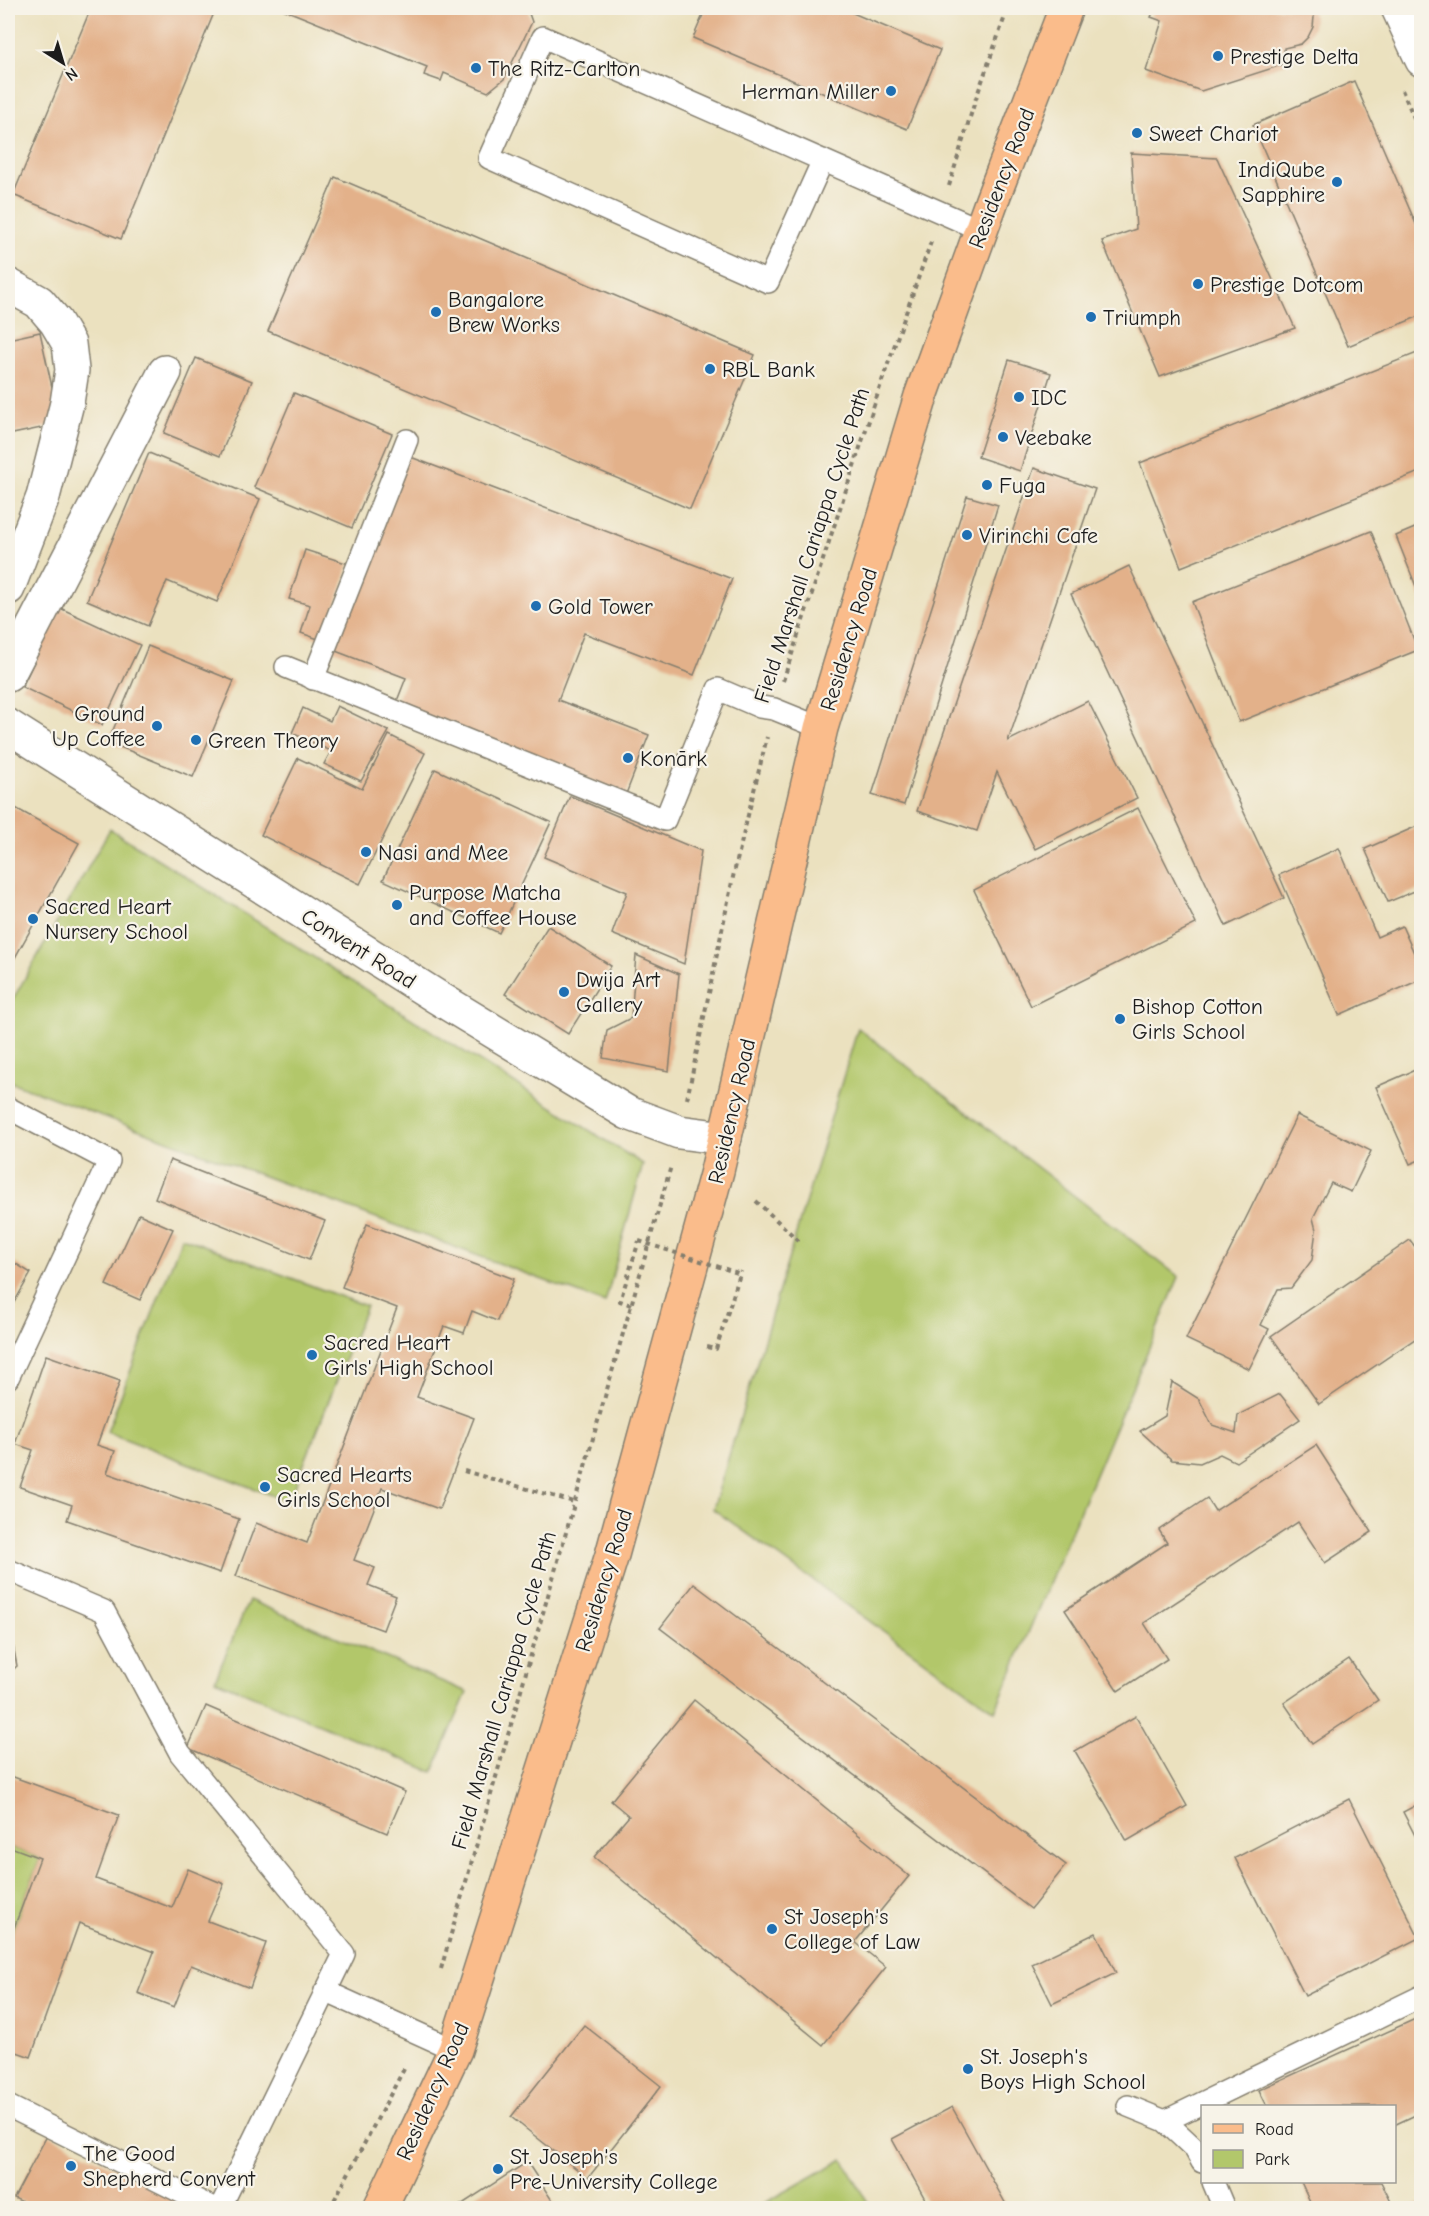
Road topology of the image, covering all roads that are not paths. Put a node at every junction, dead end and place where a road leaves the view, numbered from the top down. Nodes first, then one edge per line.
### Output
1 (1066, 8) edge
2 (1398, 8) edge
3 (1422, 60) edge
4 (823, 160) junction
5 (981, 230) junction
6 (8, 285) edge
7 (165, 372) dead end
8 (407, 440) dead end
9 (8, 588) edge
10 (286, 667) dead end
11 (8, 675) edge
12 (314, 678) junction
13 (8, 726) edge
14 (821, 728) junction
15 (8, 1108) edge
16 (725, 1138) junction
17 (8, 1378) edge
18 (8, 1570) edge
19 (325, 1991) junction
20 (1422, 1996) edge
21 (455, 2050) junction
22 (8, 2106) edge
23 (1128, 2106) dead end
24 (1165, 2121) junction
25 (1201, 2159) edge
26 (1214, 2183) edge
27 (213, 2208) edge
28 (220, 2208) edge
29 (380, 2208) edge
30 (1224, 2208) edge

1 - 5 main road, Residency Road
2 - 3 street
4 - 4 lane
4 - 5 lane
5 - 14 main road, Residency Road
6 - 9 street
7 - 11 street
8 - 12 lane
10 - 12 lane
12 - 14 lane
13 - 16 street, Convent Road
14 - 16 main road, Residency Road
15 - 17 lane
16 - 21 main road, Residency Road
18 - 19 lane
19 - 21 lane
19 - 28 lane
20 - 24 lane
21 - 29 main road, Residency Road
22 - 27 lane
23 - 24 lane
24 - 25 lane
26 - 30 lane

